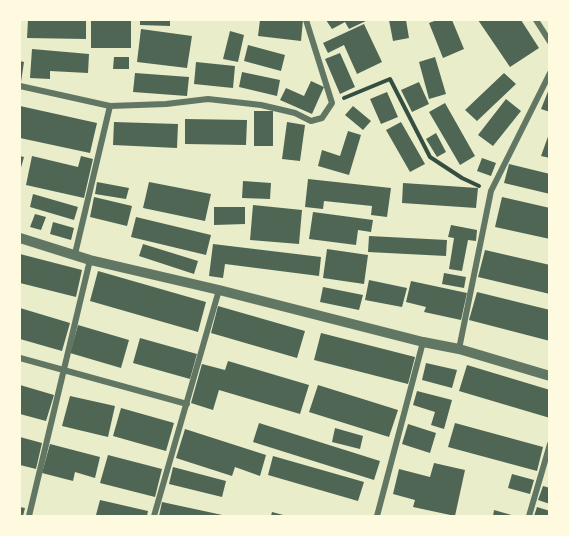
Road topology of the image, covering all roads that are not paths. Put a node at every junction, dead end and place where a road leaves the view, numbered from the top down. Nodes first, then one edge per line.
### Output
1 (306, 20) edge
2 (536, 20) edge
3 (549, 42) edge
4 (549, 73) edge
5 (20, 86) edge
6 (110, 105) junction
7 (20, 239) edge
8 (75, 254) junction
9 (90, 260) junction
10 (219, 290) junction
11 (423, 342) junction
12 (459, 349) junction
13 (20, 358) edge
14 (64, 369) junction
15 (549, 376) edge
16 (187, 404) junction
17 (549, 444) edge
18 (29, 516) edge
19 (154, 516) edge
20 (377, 516) edge
21 (529, 516) edge

1 - 6 street
2 - 3 street
4 - 12 street
5 - 6 street
6 - 8 street
7 - 8 street
8 - 9 street
9 - 10 street
9 - 14 street
10 - 11 street
10 - 16 street
11 - 12 street
11 - 20 street
12 - 15 street
13 - 14 street
14 - 16 street
14 - 18 street
16 - 19 street
17 - 21 street

